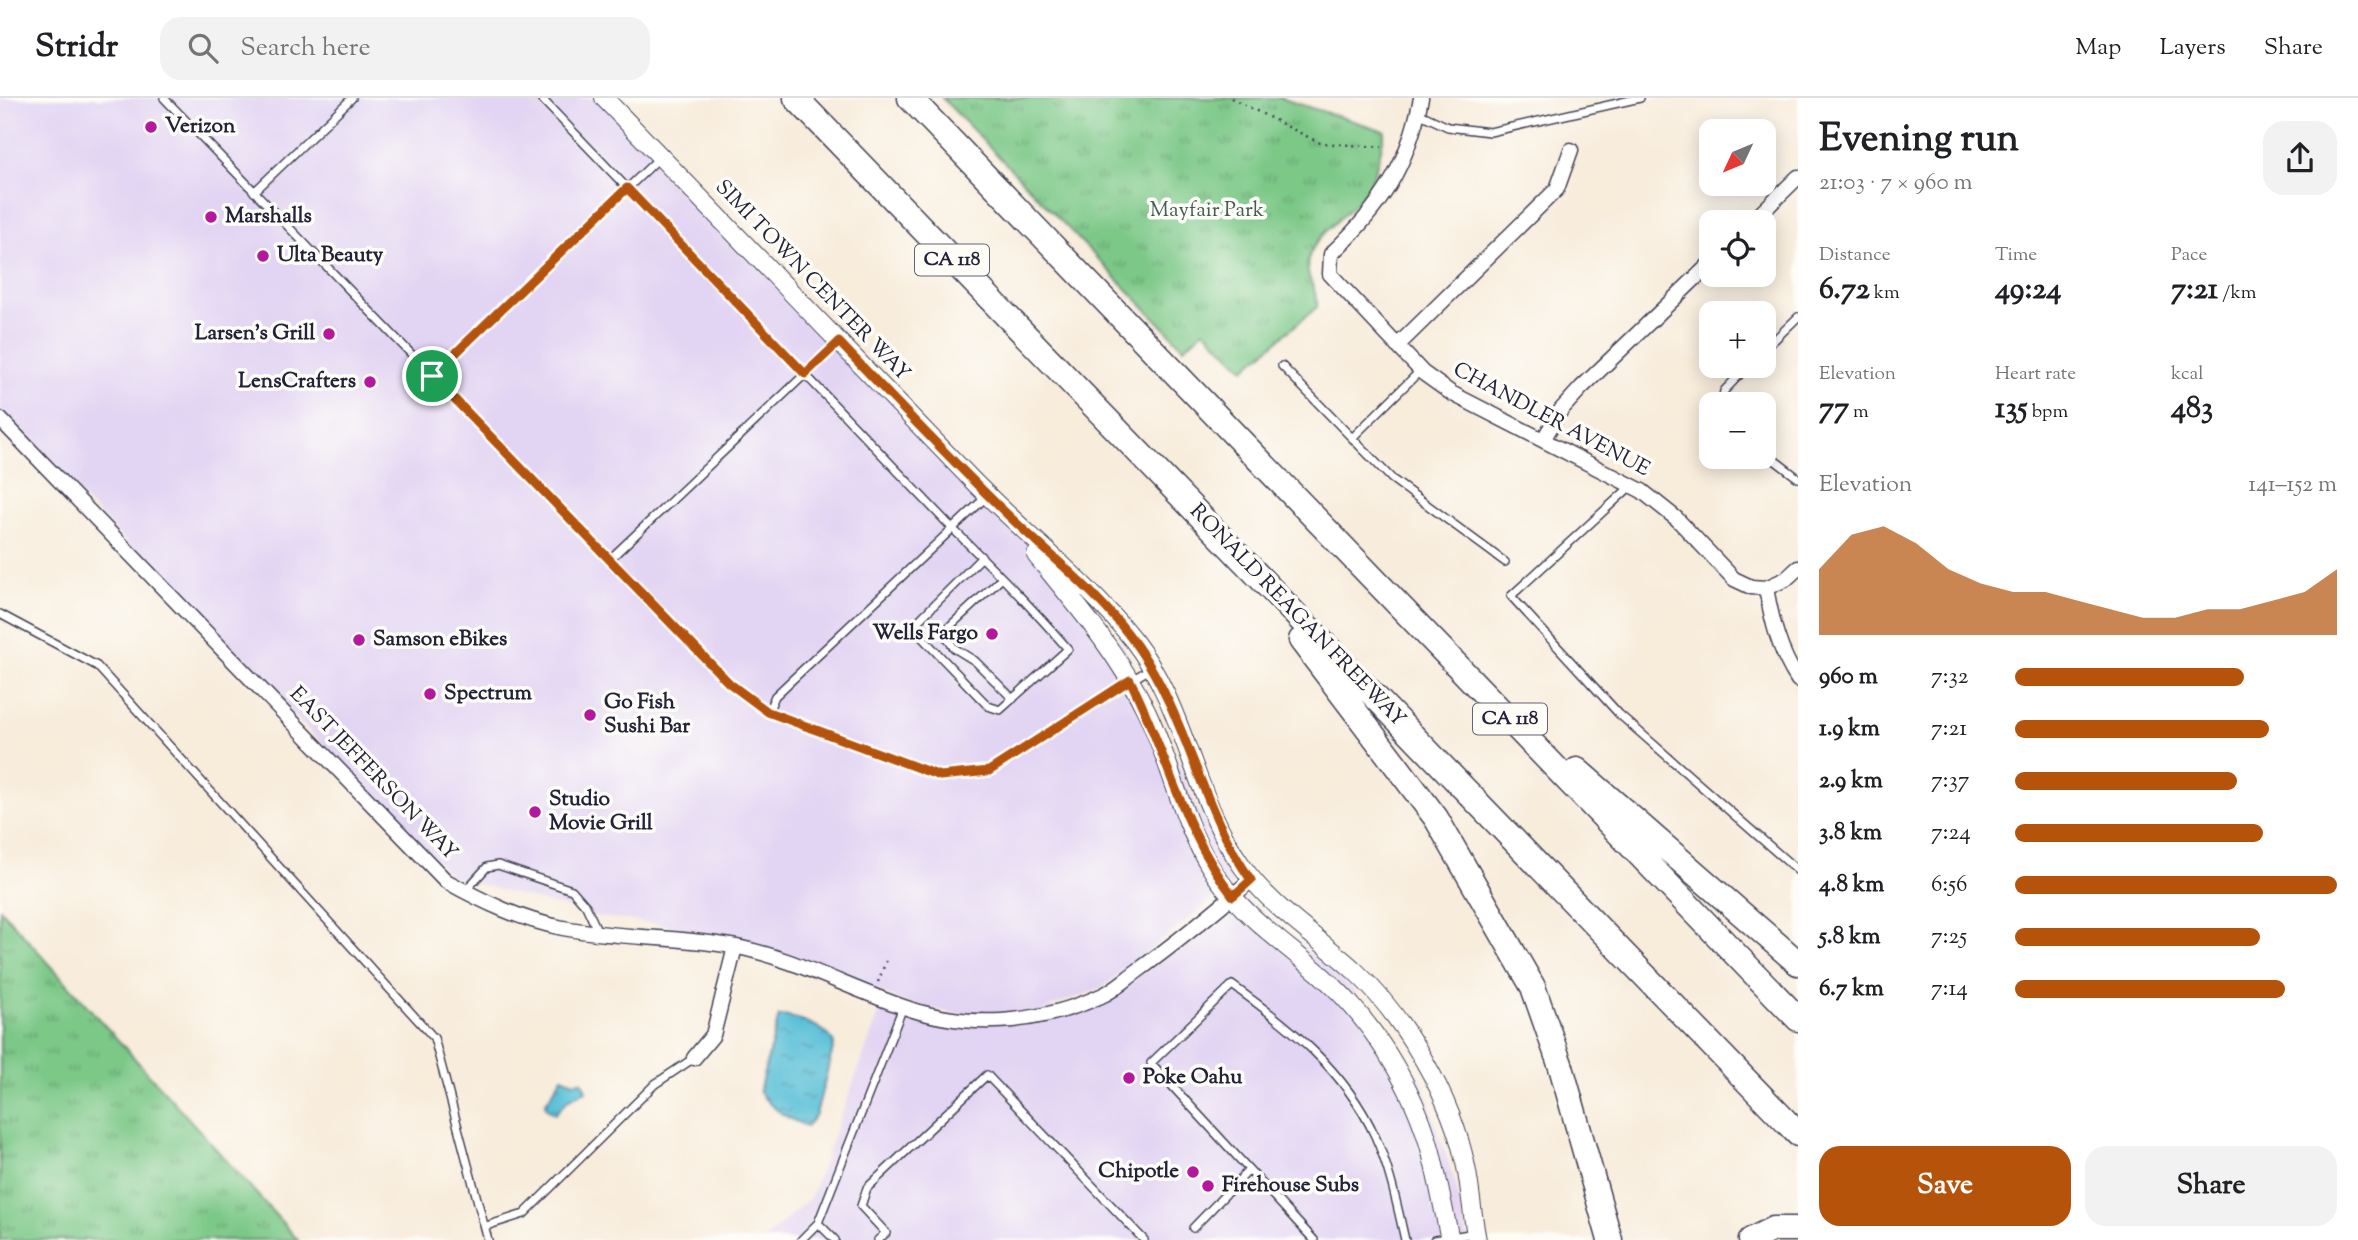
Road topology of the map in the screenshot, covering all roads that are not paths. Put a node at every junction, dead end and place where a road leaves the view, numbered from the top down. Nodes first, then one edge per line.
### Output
1 (164, 98) edge
2 (352, 98) edge
3 (541, 98) edge
4 (604, 98) edge
5 (796, 98) edge
6 (910, 98) edge
7 (1421, 98) edge
8 (1640, 98) edge
9 (1418, 113) junction
10 (1571, 150) dead end
11 (660, 157) junction
12 (1798, 177) edge
13 (627, 188) junction
14 (254, 192) junction
15 (1764, 210) edge
16 (1699, 275) edge
17 (1798, 317) edge
18 (1776, 338) edge
19 (839, 342) junction
20 (1397, 346) junction
21 (1282, 366) dead end
22 (1421, 370) junction
23 (805, 374) junction
24 (432, 376) junction
25 (1736, 378) edge
26 (1724, 392) edge
27 (0, 419) edge
28 (1352, 438) junction
29 (1543, 440) junction
30 (1776, 461) edge
31 (1798, 478) edge
32 (1631, 485) junction
33 (987, 495) junction
34 (952, 528) junction
35 (1233, 550) junction
36 (982, 558) junction
37 (610, 559) junction
38 (1505, 562) dead end
39 (1798, 568) edge
40 (1002, 578) junction
41 (1766, 588) junction
42 (0, 614) edge
43 (1152, 667) junction
44 (1130, 680) junction
45 (1798, 680) edge
46 (1474, 682) junction
47 (1013, 699) junction
48 (768, 712) junction
49 (1798, 871) edge
50 (1251, 880) junction
51 (465, 891) junction
52 (1233, 896) junction
53 (599, 932) junction
54 (735, 947) junction
55 (1798, 963) edge
56 (903, 1007) junction
57 (1798, 1019) edge
58 (694, 1058) joint
59 (1798, 1134) edge
60 (1250, 1170) junction
61 (818, 1223) junction
62 (486, 1226) junction
63 (1193, 1228) dead end
64 (1798, 1229) edge
65 (1476, 1236) edge
66 (1445, 1239) edge
67 (488, 1240) edge
68 (801, 1240) edge
69 (835, 1240) edge
70 (878, 1240) edge
71 (1144, 1240) edge
72 (1314, 1240) edge
73 (1405, 1240) edge
74 (1609, 1240) edge
75 (1751, 1240) edge

1 - 14 lane
2 - 14 lane
3 - 13 lane
4 - 11 street, SIMI TOWN CENTER WAY
5 - 35 highway, RONALD REAGAN FREEWAY / CA 118
6 - 46 highway, CA 118
7 - 9 street
8 - 9 lane
9 - 20 street, CHANDLER AVENUE
10 - 20 street
11 - 13 lane
11 - 19 street, SIMI TOWN CENTER WAY
12 - 15 street
13 - 23 lane
13 - 24 lane
14 - 24 lane
16 - 29 street
17 - 18 lane
19 - 23 lane
19 - 33 street, SIMI TOWN CENTER WAY
20 - 22 street, CHANDLER AVENUE
21 - 28 lane
22 - 28 lane
22 - 29 street, CHANDLER AVENUE
23 - 34 lane
23 - 37 lane
24 - 37 lane
25 - 26 lane
27 - 51 street, EAST JEFFERSON WAY
28 - 38 lane
29 - 32 street, CHANDLER AVENUE
30 - 31 lane
32 - 41 street, CHANDLER AVENUE
32 - 49 lane
33 - 34 lane
33 - 43 street, SIMI TOWN CENTER WAY
33 - 44 street, SIMI TOWN CENTER WAY
34 - 36 lane
34 - 48 lane
35 - 59 highway, RONALD REAGAN FREEWAY / CA 118
35 - 74 highway
36 - 40 lane
36 - 47 lane
37 - 48 lane
39 - 41 street
40 - 47 lane
40 - 47 lane
41 - 45 street
42 - 62 lane
43 - 44 lane
43 - 50 street, SIMI TOWN CENTER WAY
44 - 48 lane
44 - 52 street, SIMI TOWN CENTER WAY
46 - 55 highway
46 - 57 highway, CA 118
50 - 52 street, EAST JEFFERSON WAY
50 - 65 street, SIMI TOWN CENTER WAY
51 - 53 street, EAST JEFFERSON WAY
51 - 53 lane
52 - 56 street, EAST JEFFERSON WAY
52 - 66 street, SIMI TOWN CENTER WAY
53 - 54 street, EAST JEFFERSON WAY
54 - 56 street, EAST JEFFERSON WAY
54 - 58 street
56 - 61 lane
58 - 62 lane
60 - 63 lane
60 - 72 lane
60 - 73 lane
61 - 68 lane
61 - 69 lane
62 - 67 lane
64 - 75 highway
65 - 66 lane
70 - 71 lane

